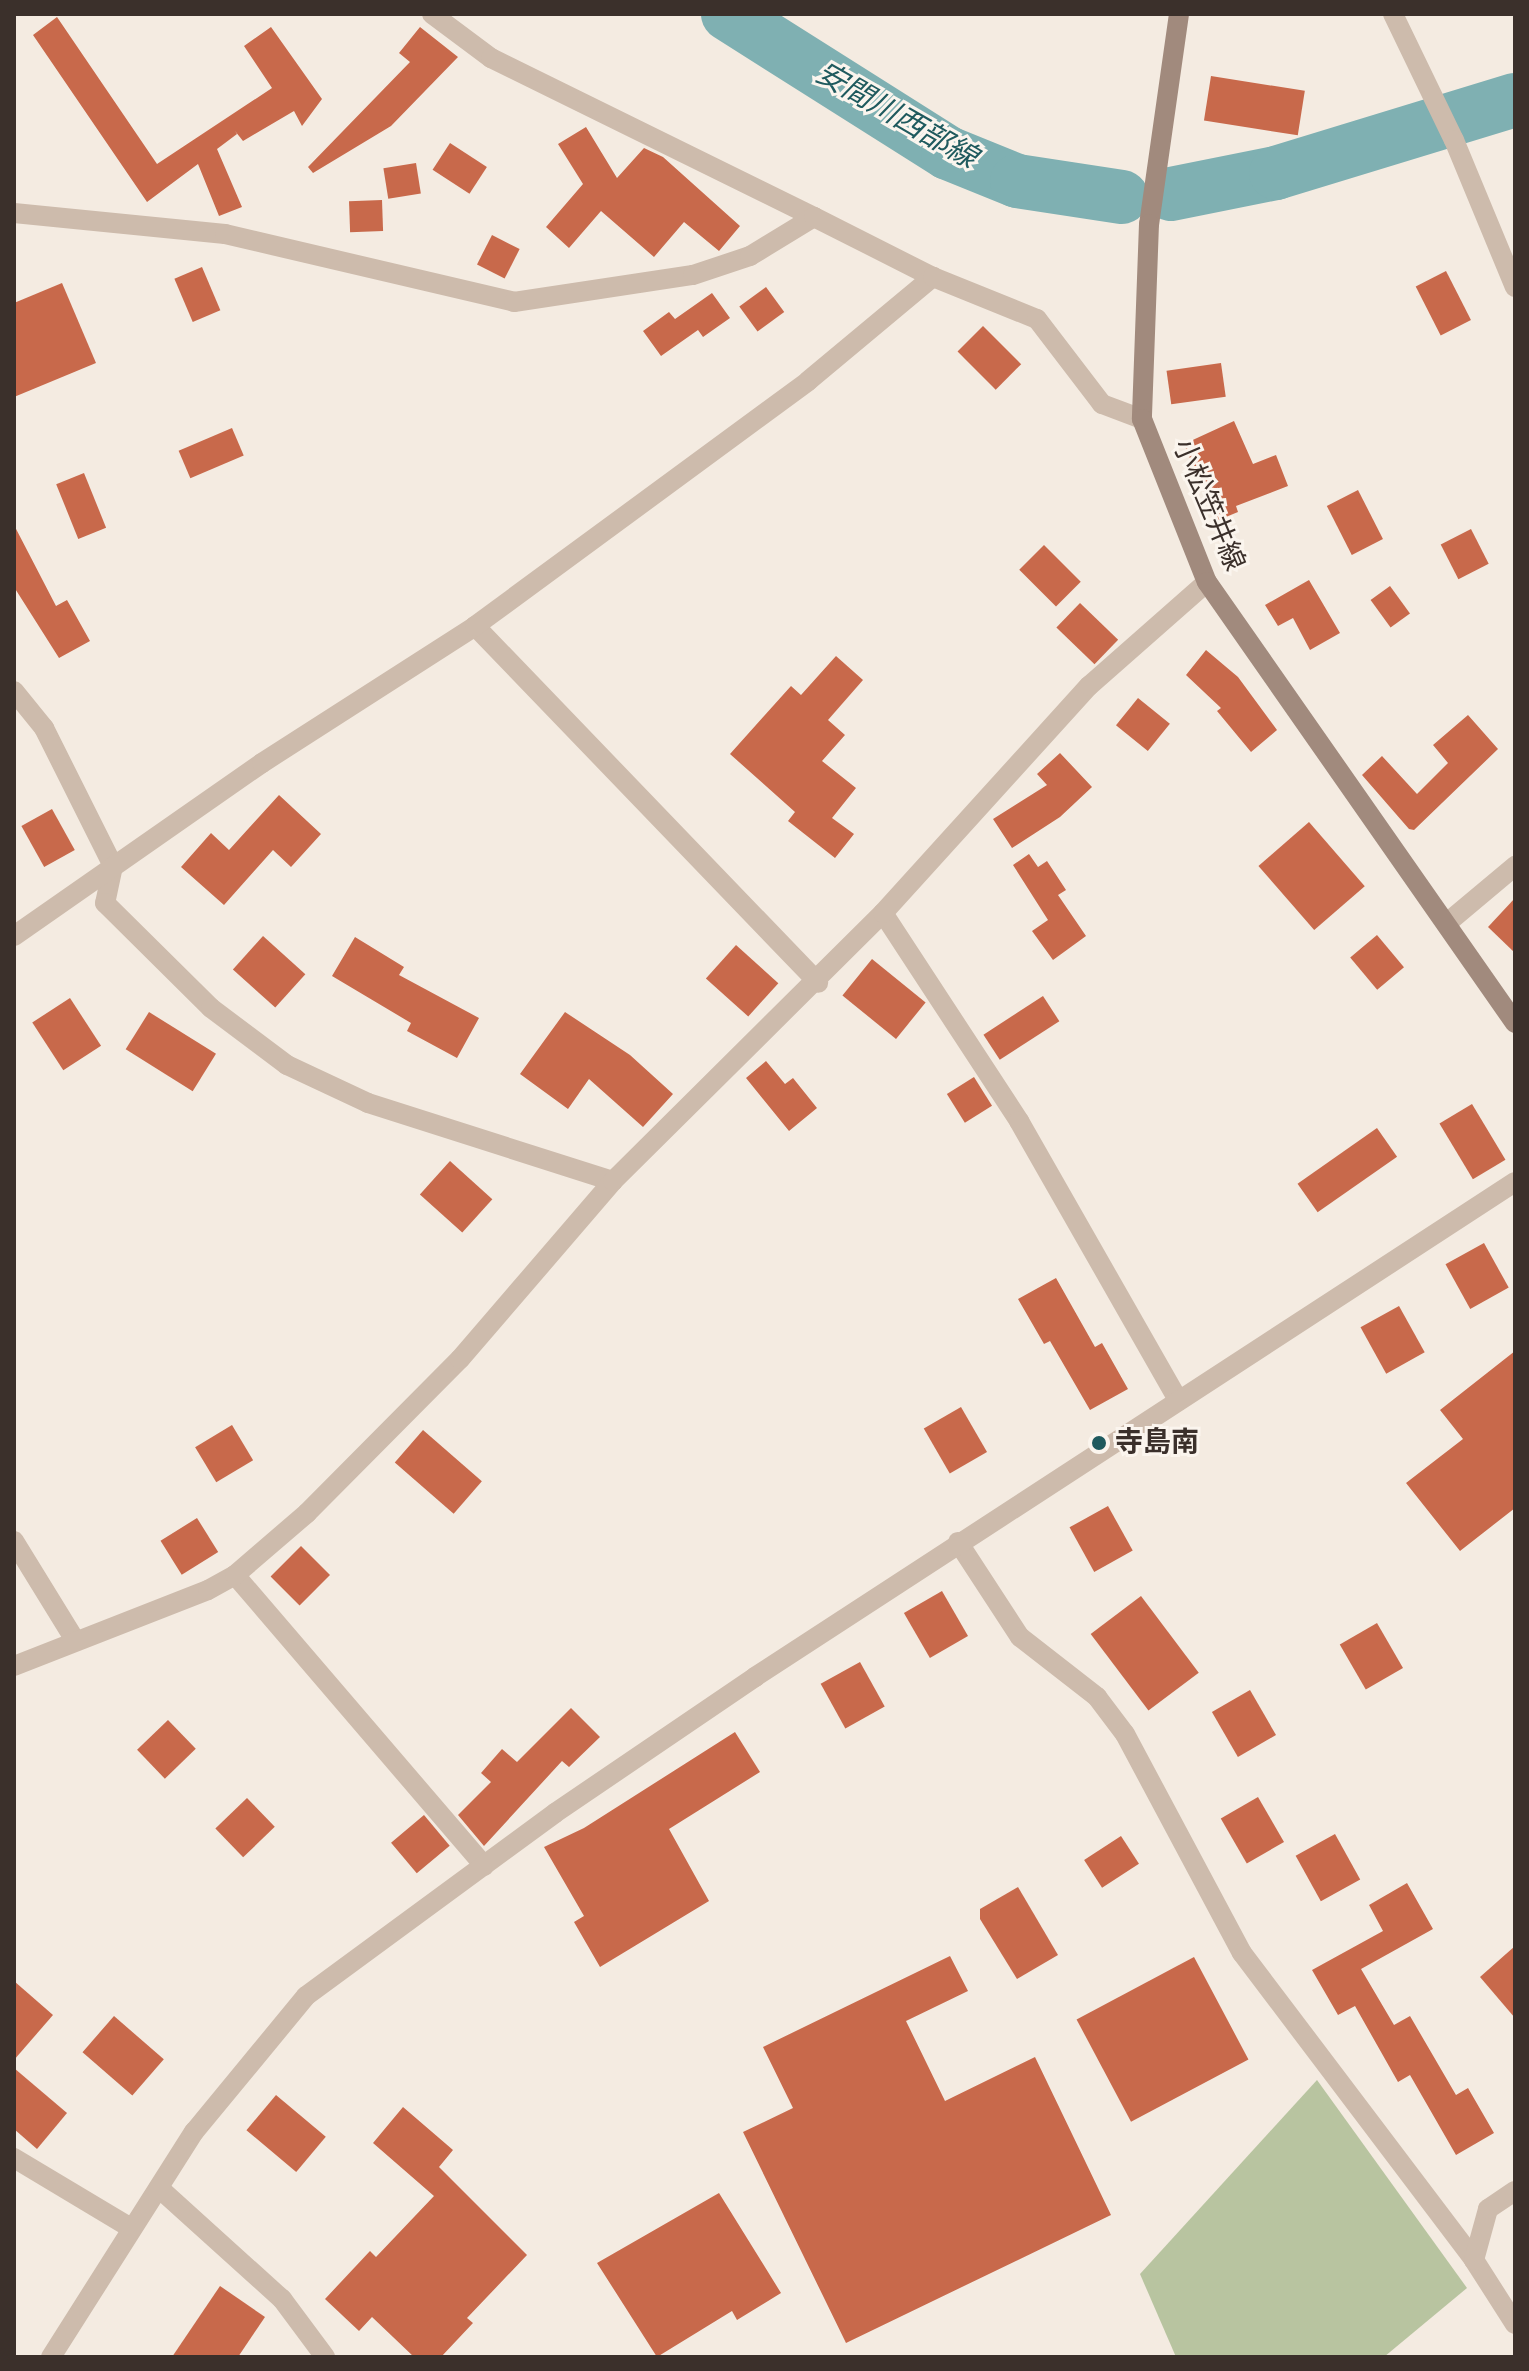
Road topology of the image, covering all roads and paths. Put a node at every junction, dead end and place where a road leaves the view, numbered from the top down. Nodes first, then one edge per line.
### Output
1 (432, 14) edge
2 (1179, 14) edge
3 (1393, 14) edge
4 (14, 213) edge
5 (814, 217) junction
6 (933, 277) junction
7 (1515, 287) edge
8 (1142, 419) junction
9 (1207, 582) junction
10 (475, 626) junction
11 (14, 691) edge
12 (113, 866) junction
13 (1515, 866) edge
14 (883, 913) junction
15 (1447, 923) junction
16 (14, 936) edge
17 (818, 983) junction
18 (1515, 1023) edge
19 (613, 1181) junction
20 (1515, 1182) edge
21 (1179, 1401) junction
22 (14, 1541) edge
23 (958, 1542) junction
24 (235, 1575) junction
25 (75, 1640) junction
26 (14, 1666) edge
27 (484, 1866) junction
28 (14, 2158) edge
29 (159, 2188) junction
30 (1515, 2191) edge
31 (131, 2228) junction
32 (1474, 2260) junction
33 (1515, 2324) edge
34 (51, 2357) edge
35 (325, 2357) edge

1 - 5 street
2 - 8 main road, 小松笠井線
3 - 7 street
4 - 5 street
5 - 6 street
6 - 8 street
6 - 10 street
8 - 9 main road, 小松笠井線
9 - 14 street
9 - 15 main road, 小松笠井線
10 - 12 street
10 - 17 street
11 - 12 street
12 - 16 street
12 - 19 street
13 - 15 street
14 - 17 street
14 - 21 street
15 - 18 main road, 小松笠井線
17 - 19 street
19 - 24 street
20 - 21 street
21 - 23 street
22 - 25 street
23 - 27 street
23 - 32 street
24 - 25 street
24 - 27 street
25 - 26 street
27 - 29 street
28 - 31 street
29 - 31 street
29 - 35 street
30 - 32 street
31 - 34 street
32 - 33 street

